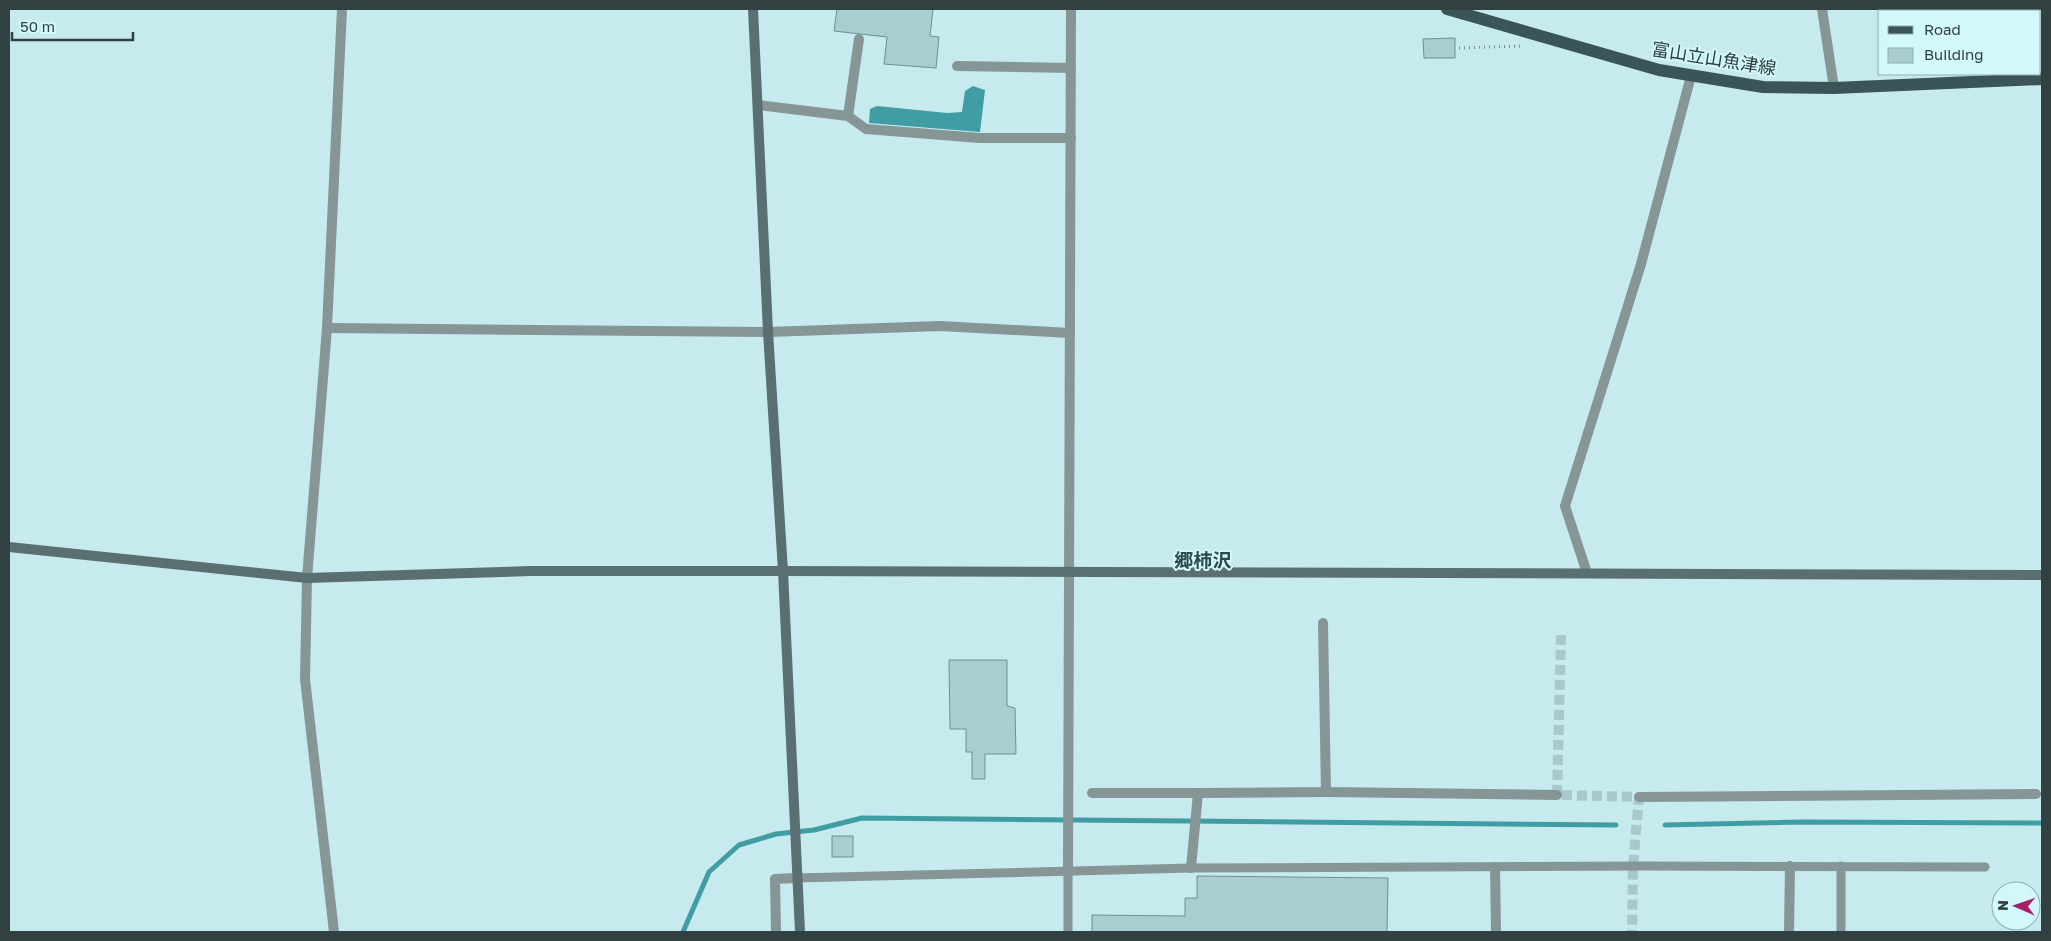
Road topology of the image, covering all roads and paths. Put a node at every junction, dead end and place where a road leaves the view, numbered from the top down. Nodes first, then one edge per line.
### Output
1 (342, 9) edge
2 (753, 9) edge
3 (1071, 9) edge
4 (1447, 9) edge
5 (1822, 9) edge
6 (858, 40) dead end
7 (1526, 46) dead end
8 (1459, 48) dead end
9 (957, 66) dead end
10 (1071, 68) junction
11 (1691, 76) junction
12 (2042, 79) edge
13 (1834, 88) junction
14 (758, 105) junction
15 (848, 116) junction
16 (1071, 138) junction
17 (327, 328) junction
18 (768, 332) junction
19 (1070, 333) junction
20 (9, 547) edge
21 (783, 571) junction
22 (1069, 573) junction
23 (1587, 573) junction
24 (2042, 575) edge
25 (307, 578) junction
26 (1323, 623) dead end
27 (1326, 792) junction
28 (1092, 793) dead end
29 (1198, 793) junction
30 (2036, 794) dead end
31 (1558, 795) dead end
32 (1639, 797) dead end
33 (1790, 866) junction
34 (1841, 866) junction
35 (1496, 867) junction
36 (1985, 867) dead end
37 (1191, 868) junction
38 (1068, 871) junction
39 (796, 878) junction
40 (334, 932) edge
41 (776, 932) edge
42 (800, 932) edge
43 (1068, 932) edge
44 (1496, 932) edge
45 (1789, 932) edge
46 (1840, 932) edge

1 - 17 street
2 - 14 street
3 - 10 street
4 - 11 main road, 富山立山魚津線
5 - 13 street
6 - 15 street
7 - 8 path
9 - 10 street
10 - 16 street
11 - 13 main road, 富山立山魚津線
11 - 23 street
12 - 13 main road, 富山立山魚津線
14 - 15 street
14 - 18 street
15 - 16 street
16 - 19 street
17 - 18 street
17 - 25 street
18 - 19 street
18 - 21 street
19 - 22 street
20 - 25 street
21 - 22 street
21 - 25 street
21 - 39 street
22 - 23 street
22 - 38 street
23 - 24 street
25 - 40 street
26 - 27 street
27 - 29 street
27 - 31 street
28 - 29 street
29 - 37 street
30 - 32 street
33 - 34 lane
33 - 35 lane
33 - 45 street
34 - 36 lane
34 - 46 lane
35 - 37 lane
35 - 44 street
37 - 38 lane
38 - 39 lane
38 - 43 lane
39 - 41 street
39 - 42 street

